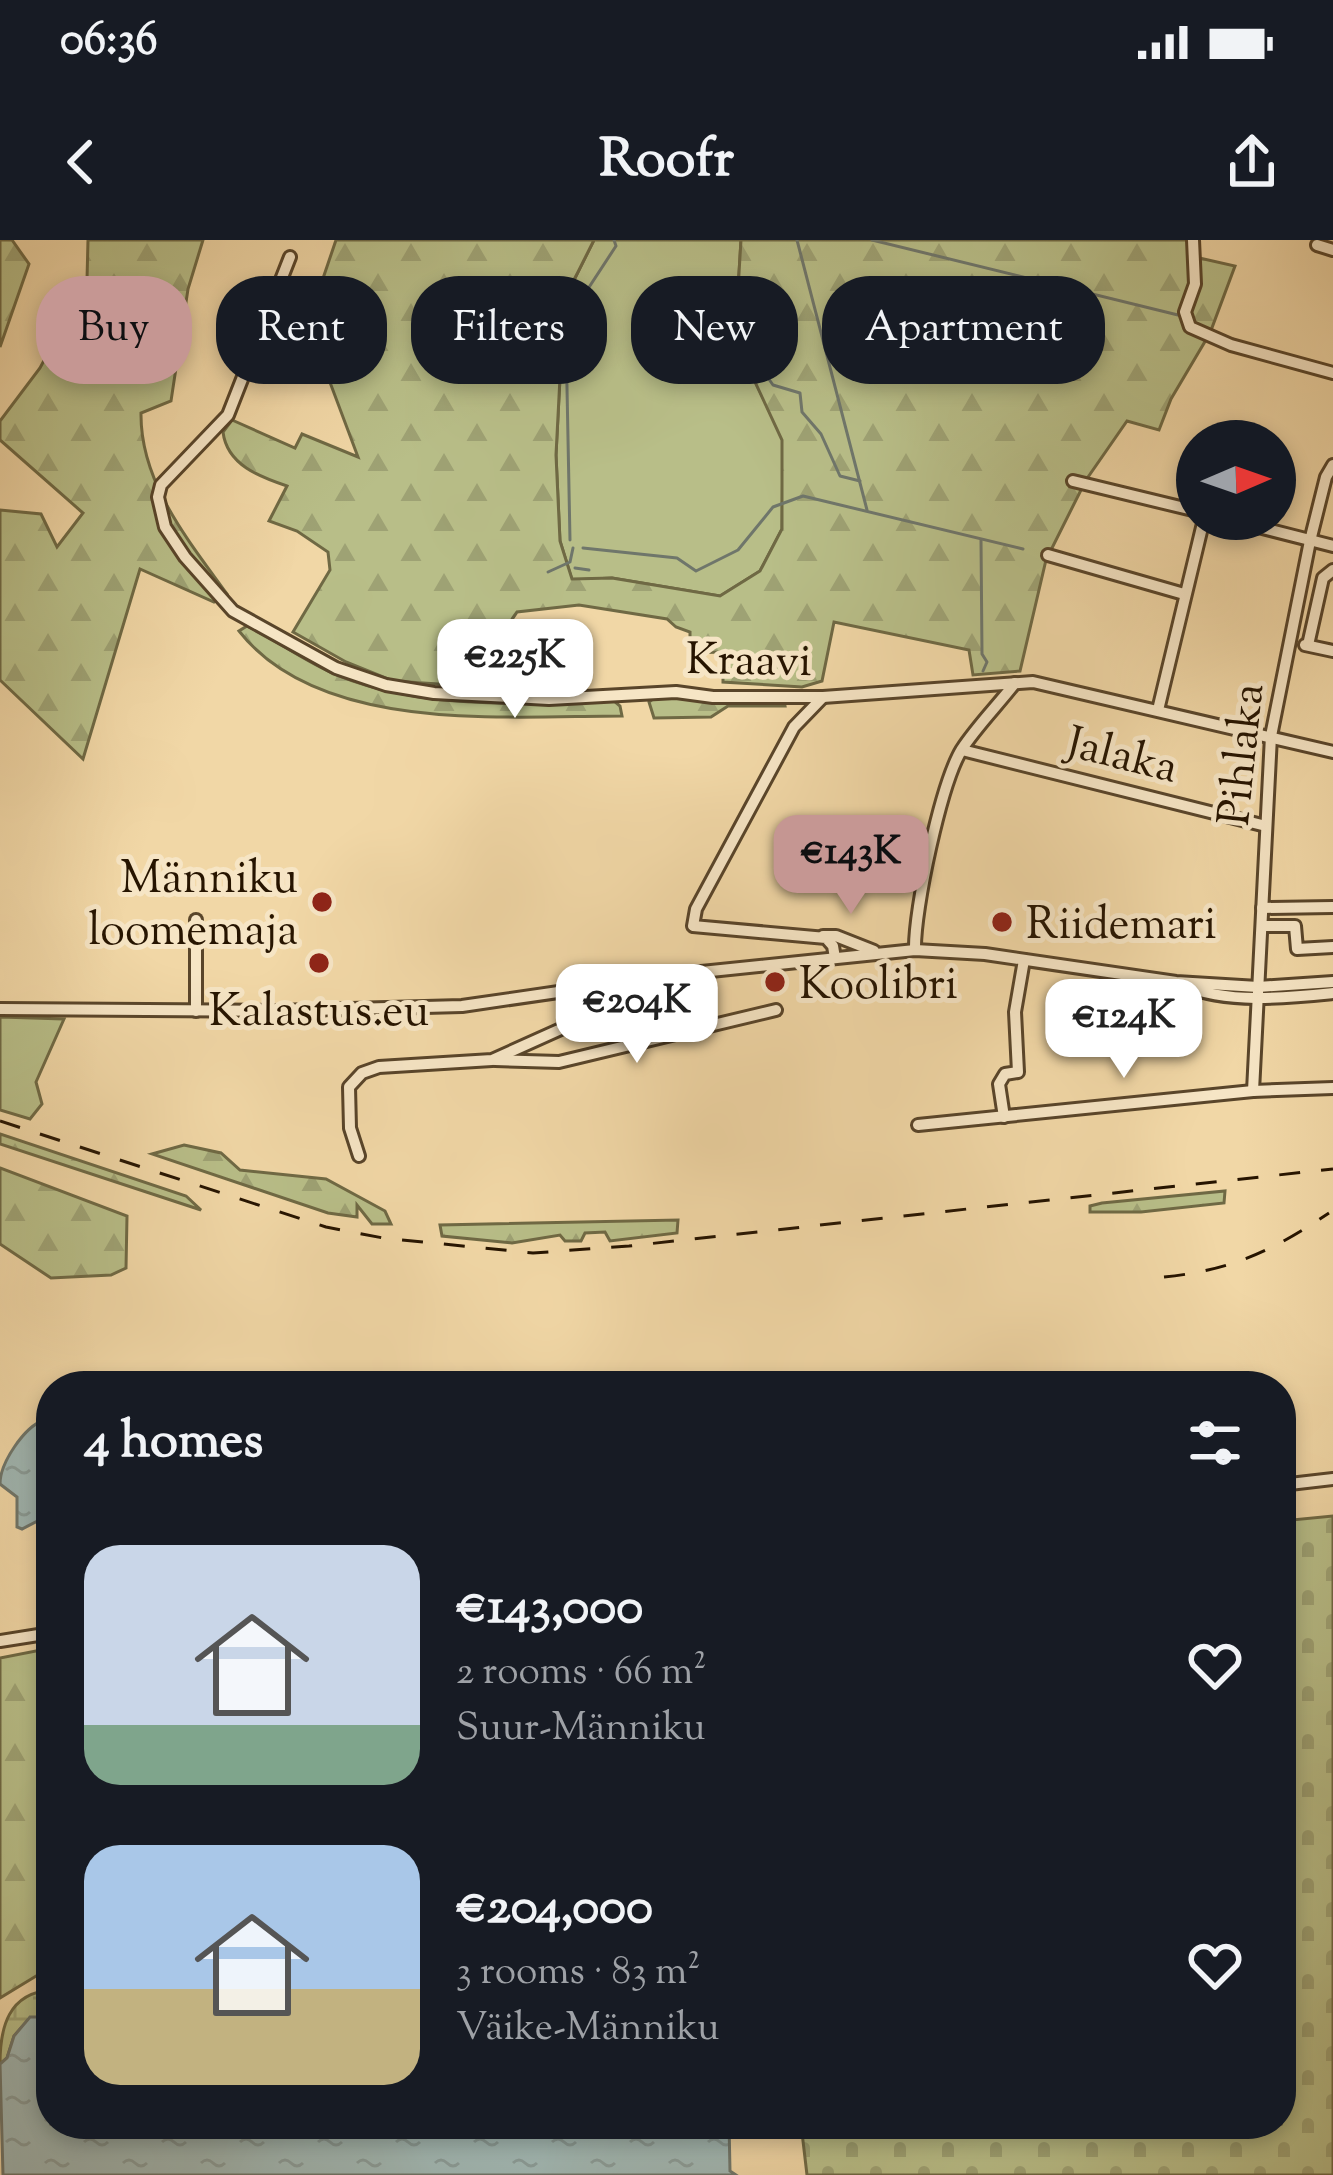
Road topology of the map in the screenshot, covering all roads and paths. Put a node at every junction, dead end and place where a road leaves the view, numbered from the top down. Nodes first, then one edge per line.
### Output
1 (1193, 240) edge
2 (1317, 244) dead end
3 (1333, 250) edge
4 (290, 257) dead end
5 (1333, 373) edge
6 (1333, 465) edge
7 (1072, 481) dead end
8 (1176, 506) edge
9 (1296, 537) edge
10 (1198, 540) edge
11 (1310, 541) junction
12 (1333, 546) edge
13 (1048, 555) dead end
14 (1333, 570) edge
15 (1184, 594) junction
16 (1290, 642) junction
17 (1308, 645) junction
18 (1333, 651) edge
19 (1016, 683) junction
20 (802, 695) junction
21 (823, 697) junction
22 (1158, 710) junction
23 (794, 727) junction
24 (1271, 736) junction
25 (962, 750) junction
26 (1333, 752) edge
27 (1266, 826) junction
28 (1333, 907) edge
29 (1262, 908) junction
30 (196, 920) dead end
31 (1262, 926) junction
32 (814, 936) junction
33 (1333, 947) edge
34 (915, 950) junction
35 (880, 953) junction
36 (829, 959) junction
37 (1024, 960) junction
38 (1333, 982) edge
39 (621, 983) junction
40 (576, 990) junction
41 (1258, 992) junction
42 (1333, 993) edge
43 (0, 1009) edge
44 (776, 1010) dead end
45 (196, 1011) junction
46 (572, 1024) junction
47 (1256, 1058) junction
48 (492, 1060) junction
49 (1333, 1088) edge
50 (1253, 1090) junction
51 (1276, 1090) junction
52 (1004, 1118) junction
53 (918, 1125) dead end
54 (359, 1156) dead end
55 (1333, 1479) edge
56 (1296, 1483) edge
57 (36, 1635) edge
58 (0, 1641) edge

1 - 5 street
2 - 3 street
4 - 20 street, Kraavi
6 - 11 street, Pihlaka
7 - 8 street
9 - 11 street
10 - 15 street
11 - 12 street
11 - 16 street, Pihlaka
13 - 15 street
14 - 17 street
15 - 22 street
16 - 17 street
16 - 24 street, Pihlaka
17 - 18 street
19 - 21 street, Kraavi
19 - 22 street, Kraavi
19 - 25 street
20 - 21 street, Kraavi
20 - 23 street
21 - 23 street
22 - 24 street, Kraavi
23 - 32 street
24 - 26 street, Kraavi
24 - 27 street, Pihlaka
25 - 27 street, Jalaka
25 - 34 street
27 - 29 street, Pihlaka
28 - 29 street
29 - 31 street, Pihlaka
30 - 45 street
31 - 33 street
31 - 41 street, Pihlaka
32 - 35 street
32 - 36 street
34 - 35 street
34 - 37 street
35 - 36 street
36 - 39 street
37 - 41 street
37 - 52 street
38 - 41 street
39 - 40 street
39 - 46 street
40 - 45 street
40 - 46 street
41 - 42 street
41 - 47 street, Pihlaka
43 - 45 street
44 - 48 street
46 - 48 street
47 - 50 street, Pihlaka
47 - 51 street
48 - 54 street
49 - 51 street
50 - 51 street
50 - 52 street
52 - 53 street
55 - 56 street
57 - 58 street

